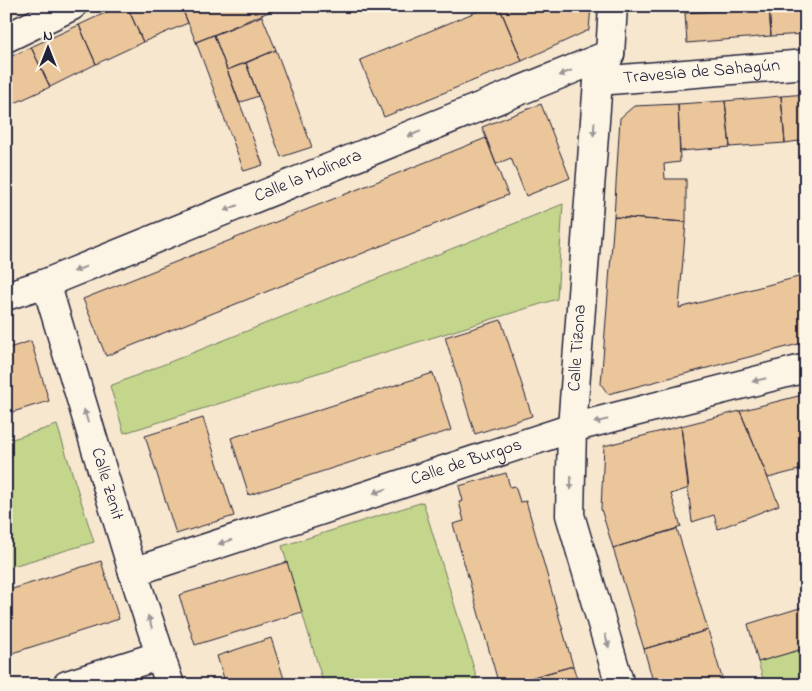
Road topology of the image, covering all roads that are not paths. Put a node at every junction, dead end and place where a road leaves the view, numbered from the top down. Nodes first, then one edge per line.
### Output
1 (72, 6) edge
2 (613, 6) edge
3 (6, 38) edge
4 (610, 54) junction
5 (806, 64) edge
6 (598, 81) junction
7 (46, 283) junction
8 (6, 296) edge
9 (806, 368) edge
10 (572, 428) junction
11 (133, 572) junction
12 (160, 655) junction
13 (67, 685) edge
14 (170, 685) edge
15 (620, 685) edge

1 - 3 street
2 - 4 street, Calle Tizona
4 - 6 street, Calle Tizona
4 -> 7 street, Calle la Molinera
5 - 6 street, Travesía de Sahagún
6 -> 10 street, Calle Tizona
7 - 8 street, Calle la Molinera
11 -> 7 street, Calle Zenit
9 -> 10 street, Calle de Burgos
10 -> 11 street, Calle de Burgos
10 -> 15 street, Calle Tizona
12 -> 11 street, Calle Zenit
12 - 13 street
12 - 14 street, Calle Zenit

